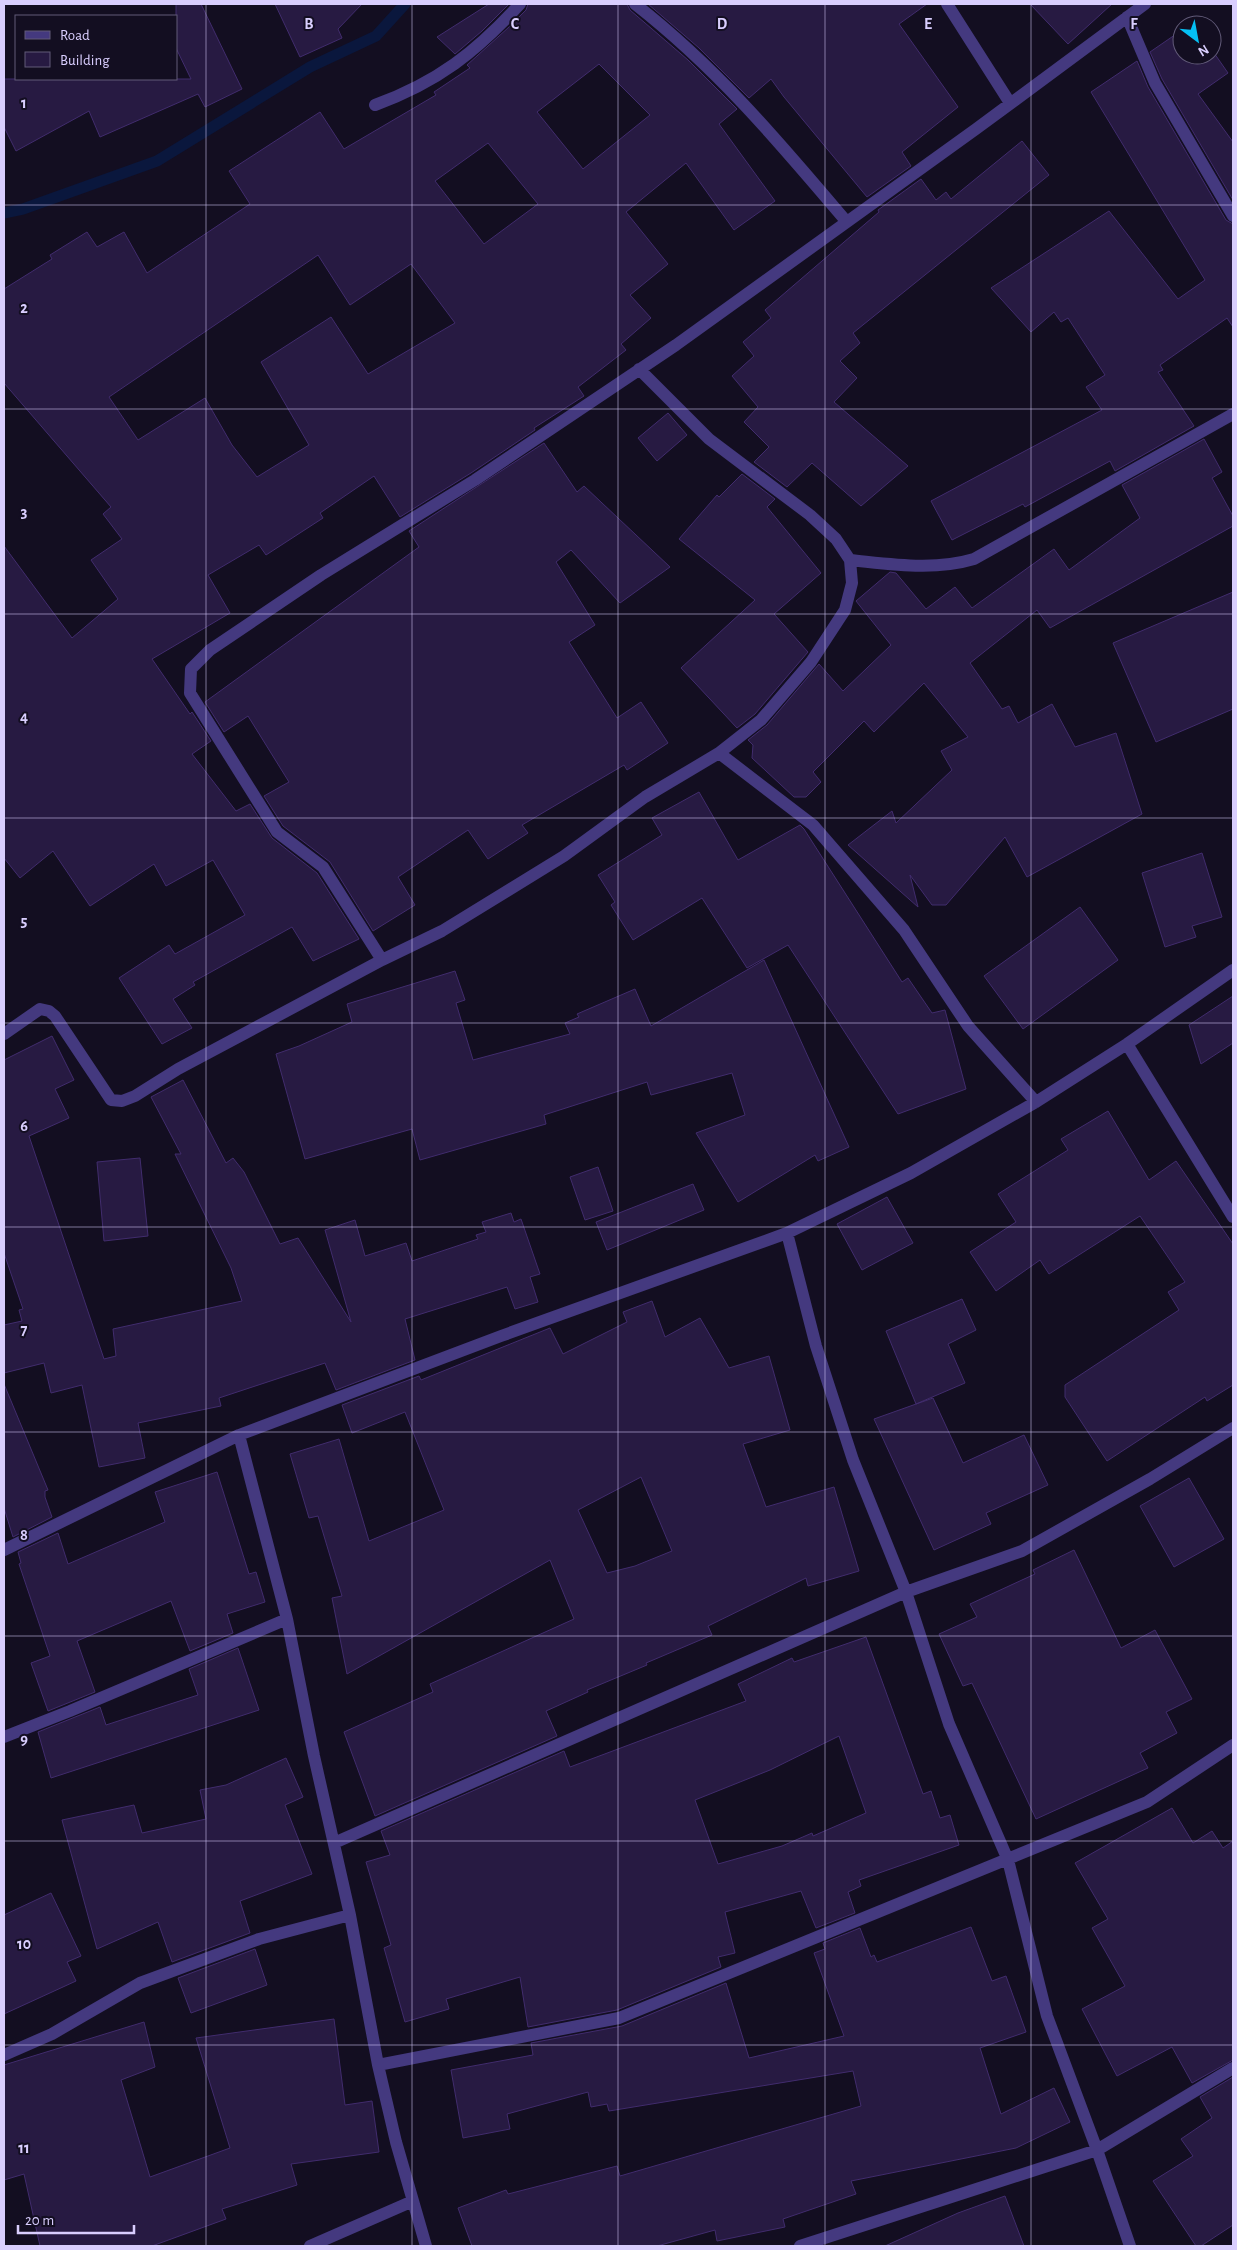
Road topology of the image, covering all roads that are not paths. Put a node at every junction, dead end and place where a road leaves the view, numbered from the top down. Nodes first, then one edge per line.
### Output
1 (520, 4) edge
2 (635, 4) edge
3 (947, 4) edge
4 (1145, 4) edge
5 (1127, 18) junction
6 (1010, 103) junction
7 (376, 105) dead end
8 (1233, 216) edge
9 (846, 221) junction
10 (640, 369) junction
11 (1233, 414) edge
12 (850, 560) junction
13 (719, 753) junction
14 (382, 960) junction
15 (1233, 970) edge
16 (4, 1034) edge
17 (1127, 1044) junction
18 (1036, 1102) junction
19 (1233, 1217) edge
20 (787, 1233) junction
21 (1233, 1428) edge
22 (239, 1435) junction
23 (4, 1550) edge
24 (906, 1592) junction
25 (287, 1619) junction
26 (4, 1737) edge
27 (1233, 1745) edge
28 (334, 1843) junction
29 (1008, 1860) junction
30 (350, 1915) junction
31 (4, 2055) edge
32 (378, 2065) junction
33 (1233, 2068) edge
34 (1097, 2150) junction
35 (413, 2201) junction
36 (310, 2246) edge
37 (426, 2246) edge
38 (800, 2246) edge
39 (1130, 2246) edge

1 - 7 street
2 - 9 street
3 - 6 street
4 - 5 street
5 - 6 street
5 - 8 street
6 - 9 street
9 - 10 street
10 - 12 street
10 - 14 street
11 - 12 street
12 - 13 street
13 - 14 street
13 - 18 street
14 - 16 street
15 - 17 street
17 - 18 street
17 - 19 street
18 - 20 street
20 - 22 street
20 - 24 street
21 - 24 street
22 - 23 street
22 - 25 street
24 - 28 street
24 - 29 street
25 - 26 street
25 - 28 street
27 - 29 street
28 - 30 street
29 - 32 street
29 - 34 street
30 - 31 street
30 - 32 street
32 - 35 street
33 - 34 street
34 - 38 street
34 - 39 street
35 - 36 street
35 - 37 street

